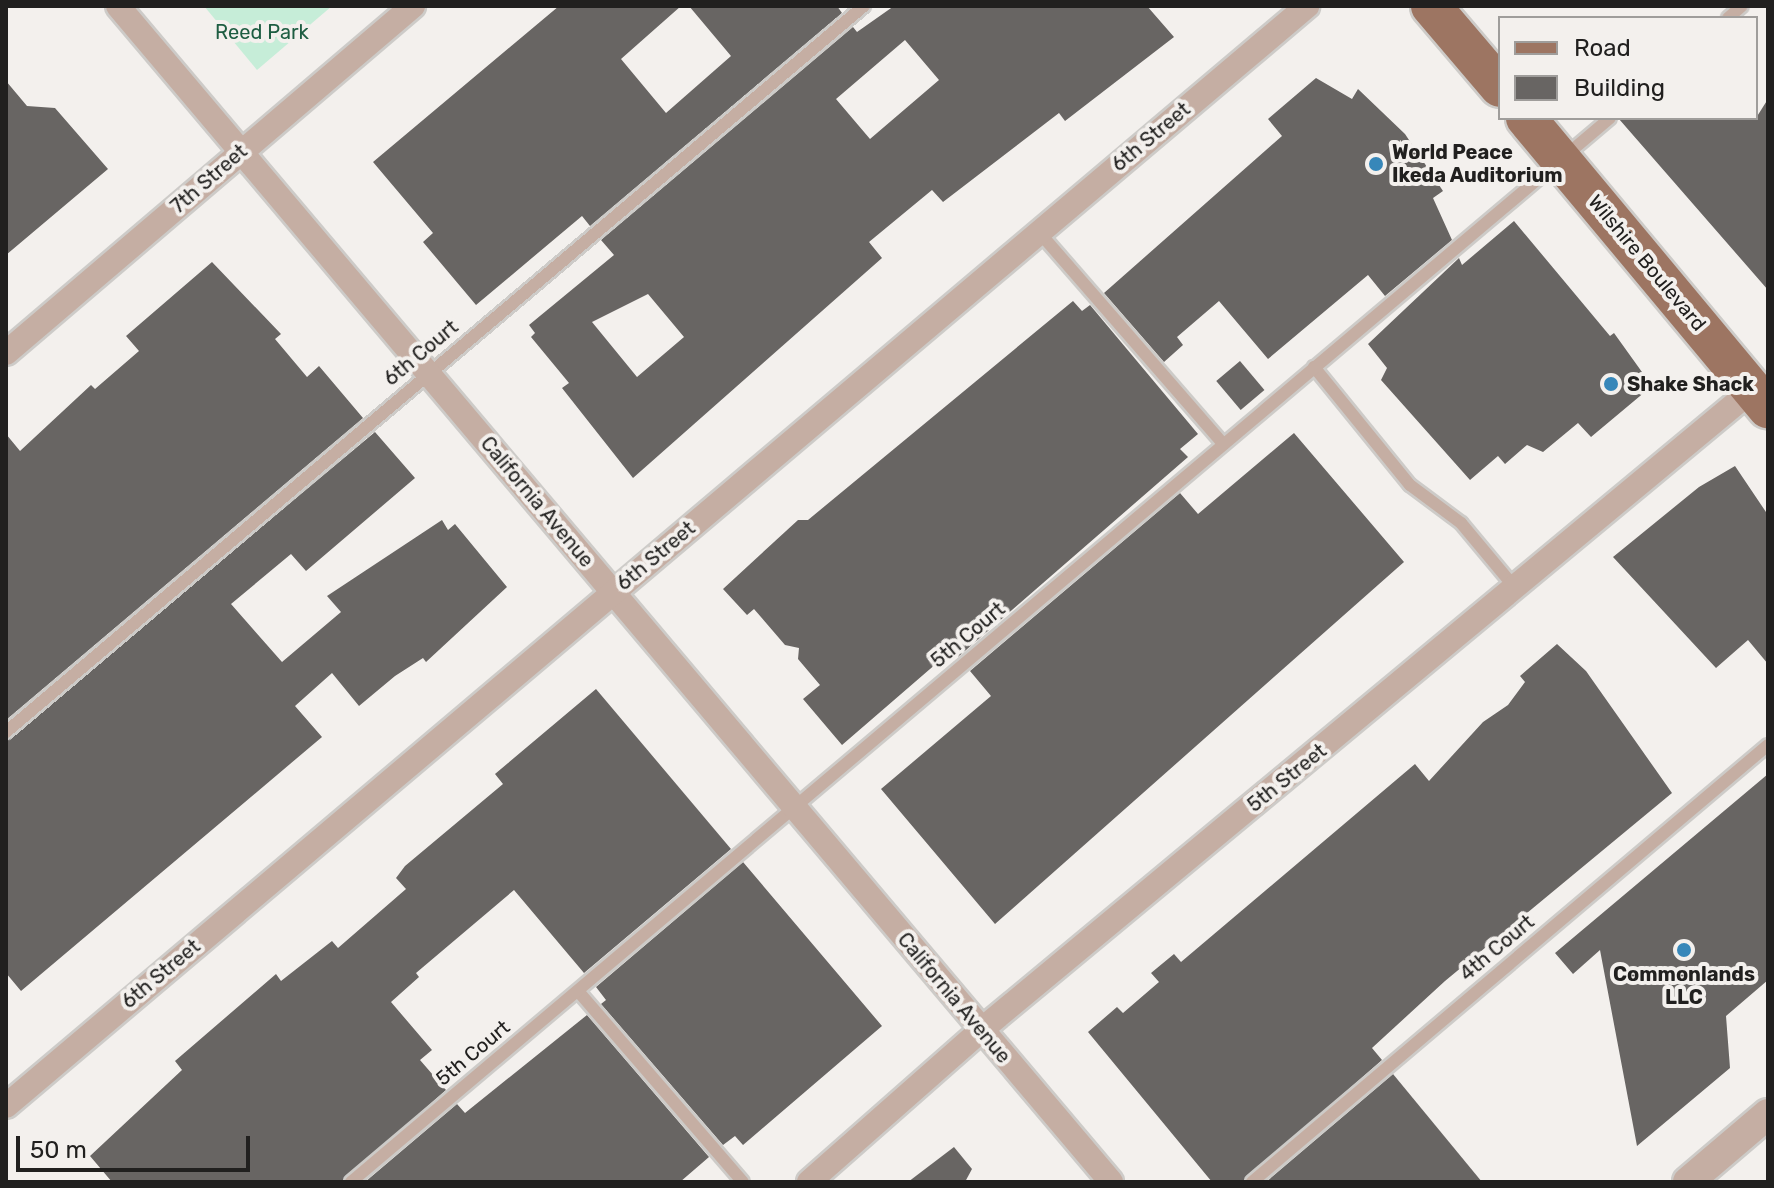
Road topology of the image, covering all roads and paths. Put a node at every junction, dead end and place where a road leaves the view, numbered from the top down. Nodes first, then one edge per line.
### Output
1 (118, 6) edge
2 (413, 6) edge
3 (864, 6) edge
4 (1307, 6) edge
5 (1431, 6) edge
6 (1498, 85) edge
7 (1528, 120) edge
8 (1608, 120) edge
9 (240, 151) junction
10 (1561, 159) junction
11 (1039, 232) junction
12 (6, 353) edge
13 (1314, 367) junction
14 (428, 373) junction
15 (1763, 391) edge
16 (1223, 444) junction
17 (1516, 589) junction
18 (613, 592) junction
19 (6, 732) edge
20 (1768, 745) edge
21 (795, 807) junction
22 (578, 991) junction
23 (980, 1031) junction
24 (6, 1106) edge
25 (1768, 1114) edge
26 (351, 1182) edge
27 (743, 1182) edge
28 (809, 1182) edge
29 (1111, 1182) edge
30 (1252, 1182) edge
31 (1688, 1182) edge

1 - 9 street, California Avenue
2 - 9 street, 7th Street
3 - 14 lane, 6th Court
4 - 11 street, 6th Street
5 - 6 main road
7 - 10 main road, Wilshire Boulevard
8 - 10 lane, 5th Court
9 - 12 street, 7th Street
9 - 14 street, California Avenue
10 - 13 lane, 5th Court
10 - 15 main road, Wilshire Boulevard
11 - 16 lane
11 - 18 street, 6th Street
13 - 16 lane, 5th Court
13 - 17 lane
14 - 18 street, California Avenue
14 - 19 lane, 6th Court
15 - 17 street, 5th Street
16 - 21 lane, 5th Court
17 - 23 street, 5th Street
18 - 21 street, California Avenue
18 - 24 street, 6th Street
20 - 30 lane, 4th Court
21 - 22 lane, 5th Court
21 - 23 street, California Avenue
22 - 26 lane, 5th Court
22 - 27 lane
23 - 28 street, 5th Street
23 - 29 street, California Avenue
25 - 31 street

